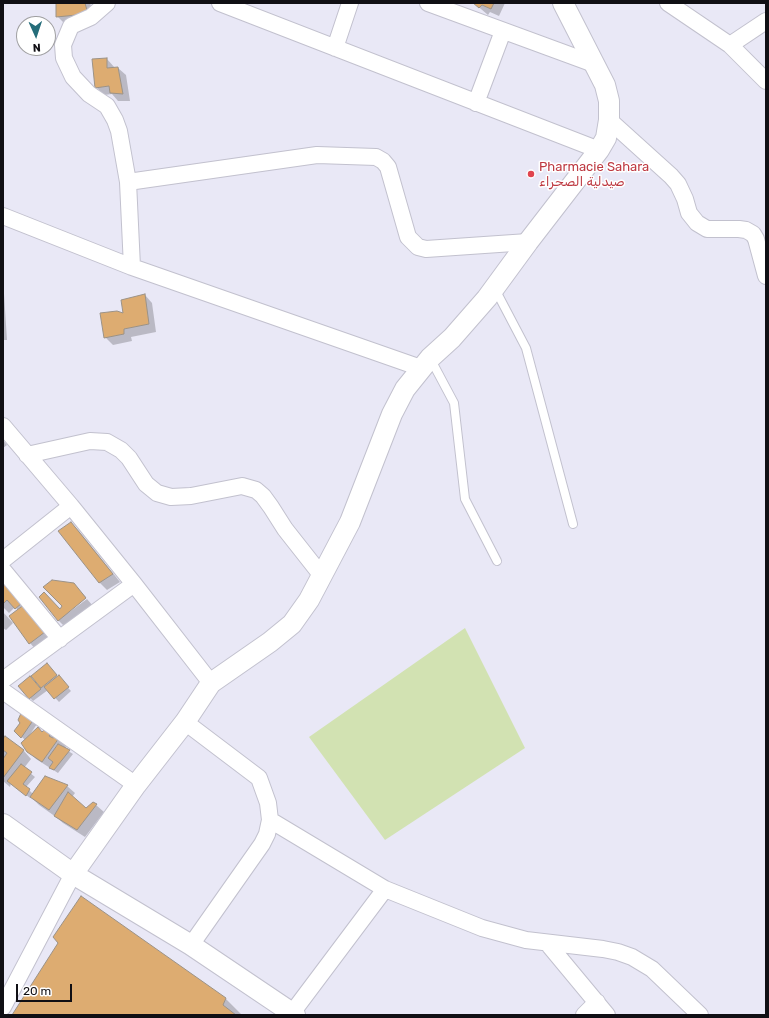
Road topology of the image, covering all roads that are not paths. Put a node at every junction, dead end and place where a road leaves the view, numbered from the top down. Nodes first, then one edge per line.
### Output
1 (107, 3) edge
2 (220, 3) edge
3 (350, 3) edge
4 (428, 3) edge
5 (563, 3) edge
6 (668, 3) edge
7 (766, 21) edge
8 (504, 31) junction
9 (730, 45) junction
10 (335, 48) junction
11 (594, 64) junction
12 (766, 81) edge
13 (476, 103) junction
14 (609, 120) junction
15 (599, 150) junction
16 (128, 182) junction
17 (5, 219) edge
18 (528, 242) junction
19 (132, 266) junction
20 (766, 276) edge
21 (494, 288) junction
22 (426, 363) junction
23 (4, 430) edge
24 (27, 455) junction
25 (71, 506) junction
26 (573, 524) dead end
27 (3, 560) edge
28 (497, 561) dead end
29 (3, 570) edge
30 (322, 576) junction
31 (134, 584) junction
32 (60, 639) junction
33 (3, 680) edge
34 (211, 683) junction
35 (3, 691) edge
36 (185, 722) junction
37 (136, 785) junction
38 (270, 820) junction
39 (3, 824) edge
40 (72, 874) junction
41 (385, 889) junction
42 (548, 944) junction
43 (191, 946) junction
44 (597, 1002) junction
45 (3, 1006) edge
46 (293, 1014) edge
47 (584, 1015) edge
48 (607, 1015) edge
49 (700, 1015) edge

1 - 16 street
2 - 10 street
3 - 10 street
4 - 8 street
5 - 11 street
6 - 9 street
7 - 9 street
8 - 11 street
8 - 13 street
9 - 12 street
10 - 13 street
11 - 14 street
13 - 15 street
14 - 15 street
14 - 20 street
15 - 18 street
16 - 18 street
16 - 19 street
17 - 19 street
18 - 21 street
19 - 22 street
21 - 22 street
21 - 26 lane
22 - 28 lane
22 - 30 street
23 - 24 street
24 - 25 street
24 - 30 street
25 - 27 street
25 - 31 street
29 - 32 street
30 - 34 street
31 - 32 street
31 - 34 street
32 - 33 street
34 - 36 street
35 - 37 street
36 - 37 street
36 - 38 street
37 - 40 street
38 - 41 street
38 - 43 street
39 - 40 street
40 - 43 street
40 - 45 street
41 - 42 street
41 - 46 street
42 - 44 street
42 - 49 street
43 - 46 street
44 - 47 street
44 - 48 street

